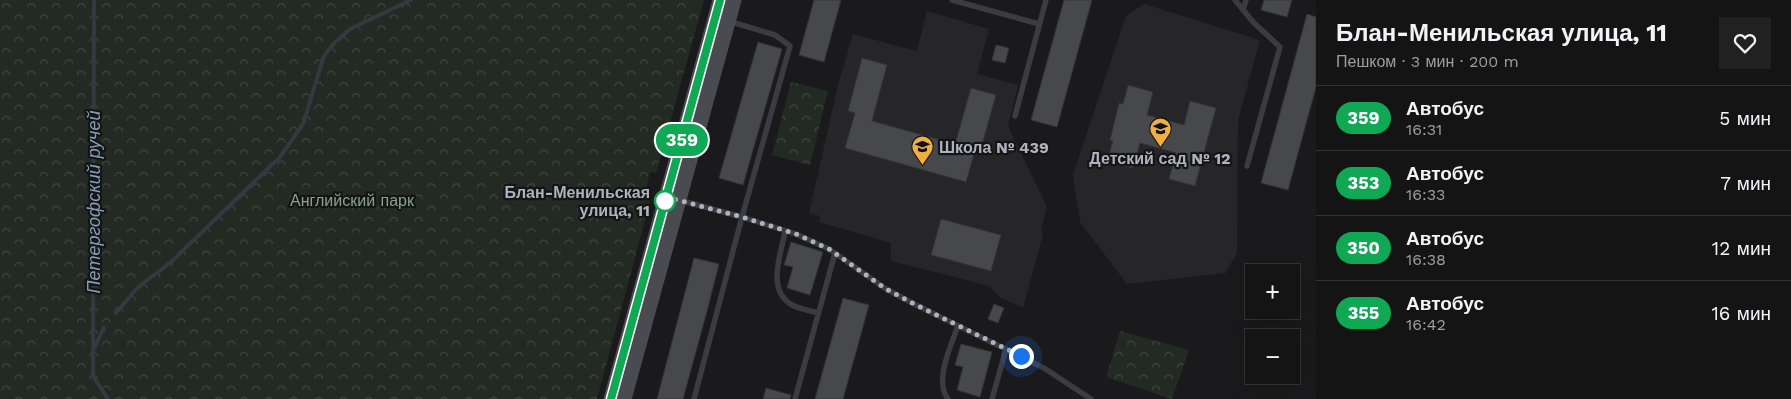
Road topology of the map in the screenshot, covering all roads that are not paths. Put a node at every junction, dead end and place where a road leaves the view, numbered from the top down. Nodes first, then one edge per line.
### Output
1 (720, 0) edge
2 (734, 0) edge
3 (952, 0) edge
4 (1046, 0) edge
5 (1235, 0) edge
6 (1246, 0) edge
7 (1243, 10) junction
8 (722, 20) junction
9 (1039, 24) junction
10 (1014, 116) dead end
11 (1248, 166) dead end
12 (673, 198) junction
13 (742, 217) junction
14 (785, 232) junction
15 (835, 253) junction
16 (819, 313) junction
17 (958, 326) junction
18 (1006, 349) junction
19 (611, 399) edge
20 (624, 399) edge
21 (694, 399) edge
22 (795, 399) edge
23 (948, 399) edge
24 (992, 399) edge
25 (1091, 399) edge

1 - 8 street
2 - 8 street
3 - 9 lane
4 - 9 lane
5 - 7 lane
6 - 7 lane
7 - 11 lane
8 - 12 street
8 - 13 lane
9 - 10 lane
12 - 13 lane
12 - 19 street
12 - 20 street
13 - 14 lane
13 - 21 lane
14 - 15 lane
14 - 16 lane
15 - 16 lane
15 - 17 lane
16 - 22 lane
17 - 18 lane
17 - 23 lane
18 - 24 lane
18 - 25 lane

